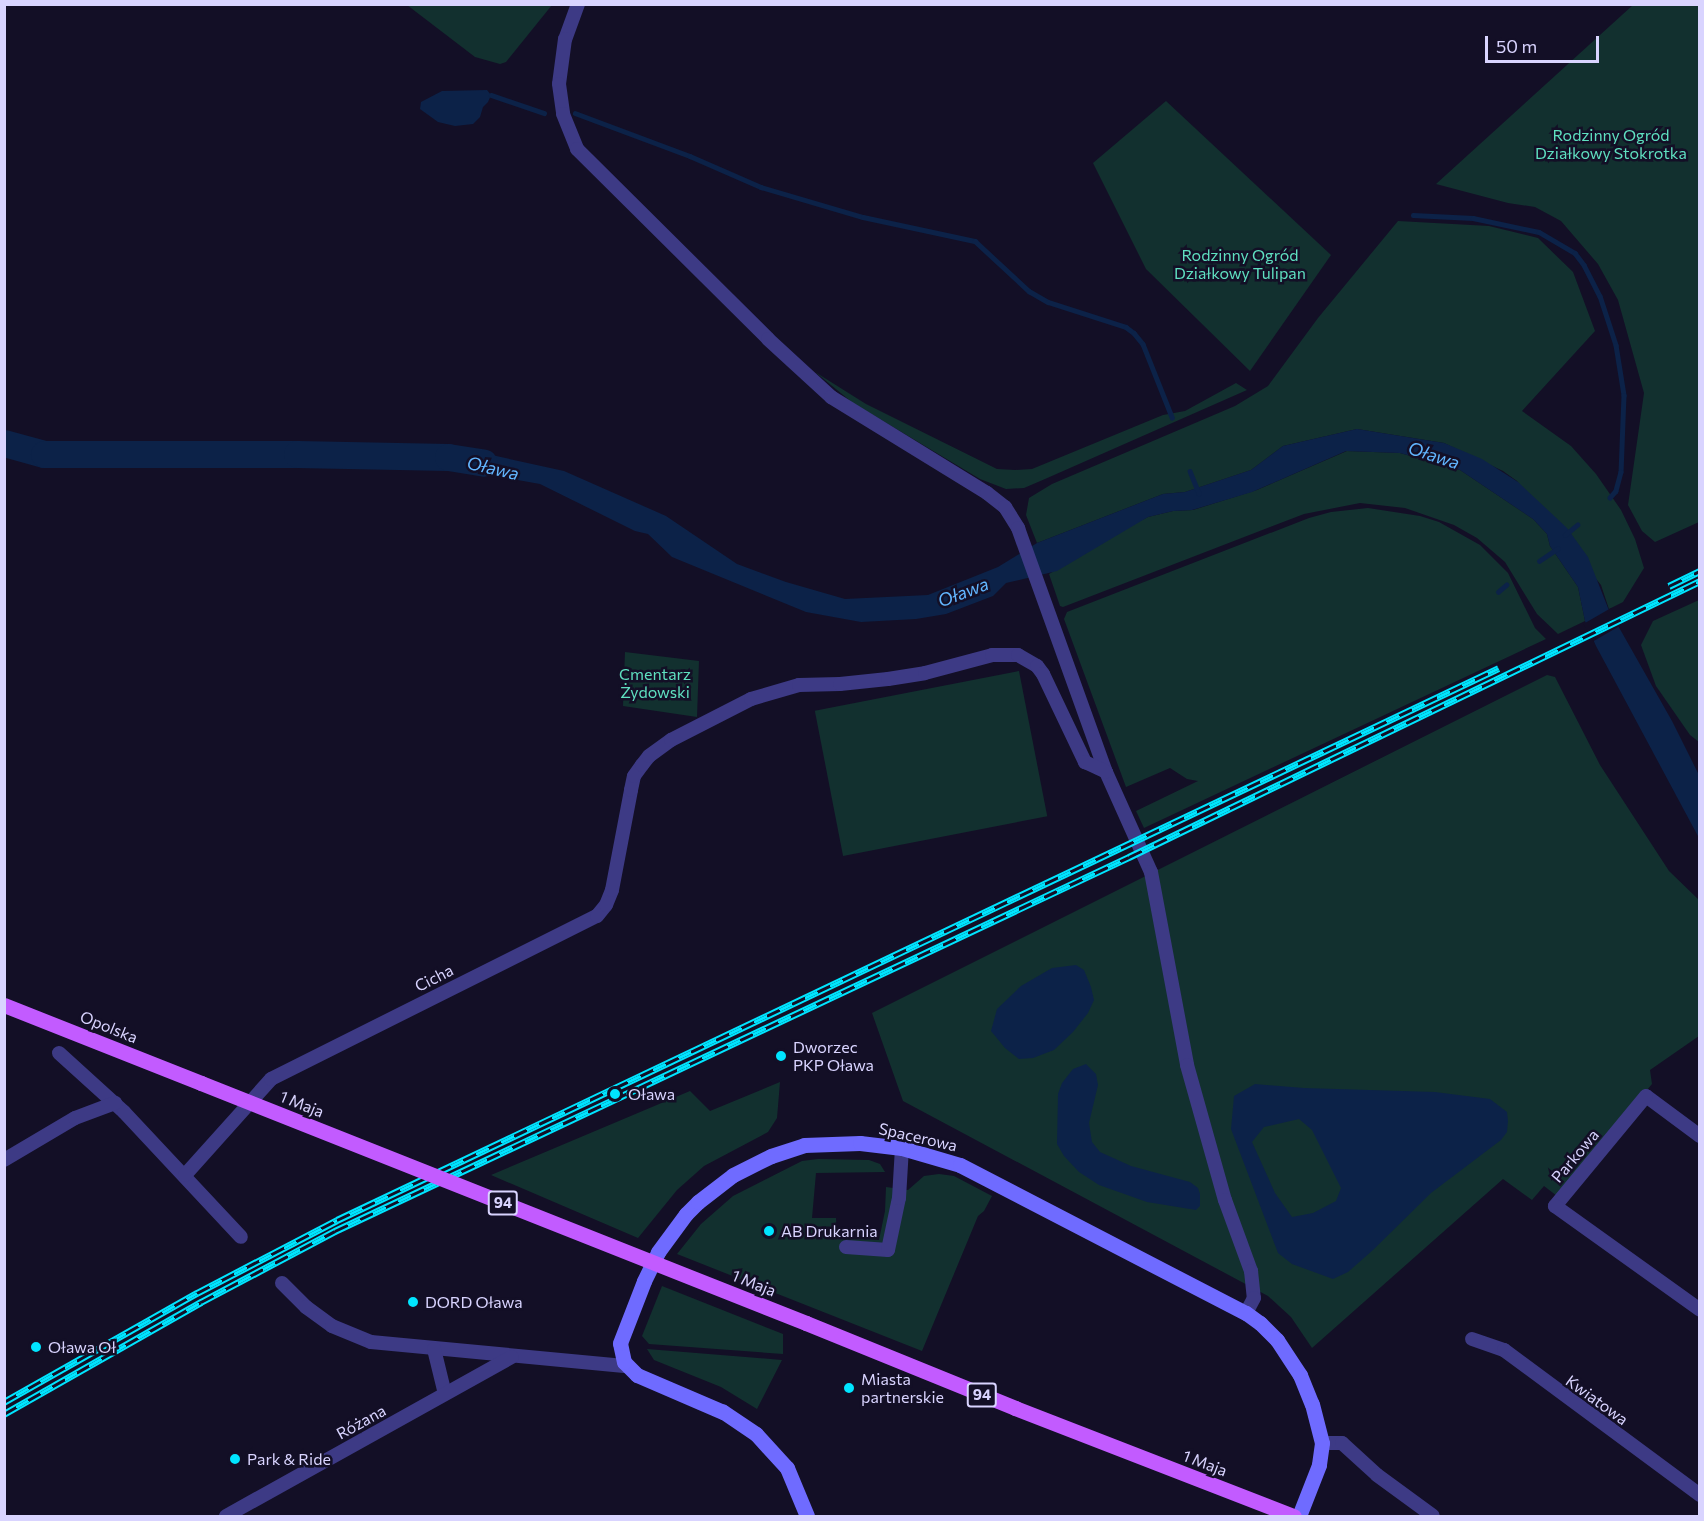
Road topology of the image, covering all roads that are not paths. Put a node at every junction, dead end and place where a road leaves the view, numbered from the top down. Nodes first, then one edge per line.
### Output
1 (578, 4) edge
2 (1109, 779) junction
3 (4, 1005) edge
4 (59, 1053) dead end
5 (201, 1083) joint
6 (115, 1103) junction
7 (1700, 1136) edge
8 (902, 1148) junction
9 (4, 1160) edge
10 (185, 1175) junction
11 (241, 1238) dead end
12 (846, 1247) dead end
13 (282, 1283) dead end
14 (1700, 1310) edge
15 (1246, 1313) junction
16 (1472, 1339) dead end
17 (434, 1349) junction
18 (512, 1357) junction
19 (627, 1366) junction
20 (445, 1394) junction
21 (1322, 1443) junction
22 (1700, 1495) edge
23 (226, 1516) edge
24 (807, 1516) edge
25 (1294, 1516) edge
26 (1299, 1516) edge
27 (1433, 1516) edge

1 - 2 street
2 - 10 street, Cicha
2 - 15 street
3 - 5 main road, Opolska / 94
4 - 6 street
5 - 25 main road, 1 Maja / 94, bridge
6 - 9 street
6 - 10 street
7 - 14 street, Parkowa
8 - 12 street
8 - 15 street, Spacerowa
8 - 19 street, Spacerowa
10 - 11 street
13 - 17 street
15 - 21 street, Spacerowa
16 - 22 street, Kwiatowa
17 - 18 street
17 - 20 street
18 - 19 street
18 - 20 street, Różana
19 - 24 street
20 - 23 street, Różana
21 - 26 street, Spacerowa
21 - 27 street

